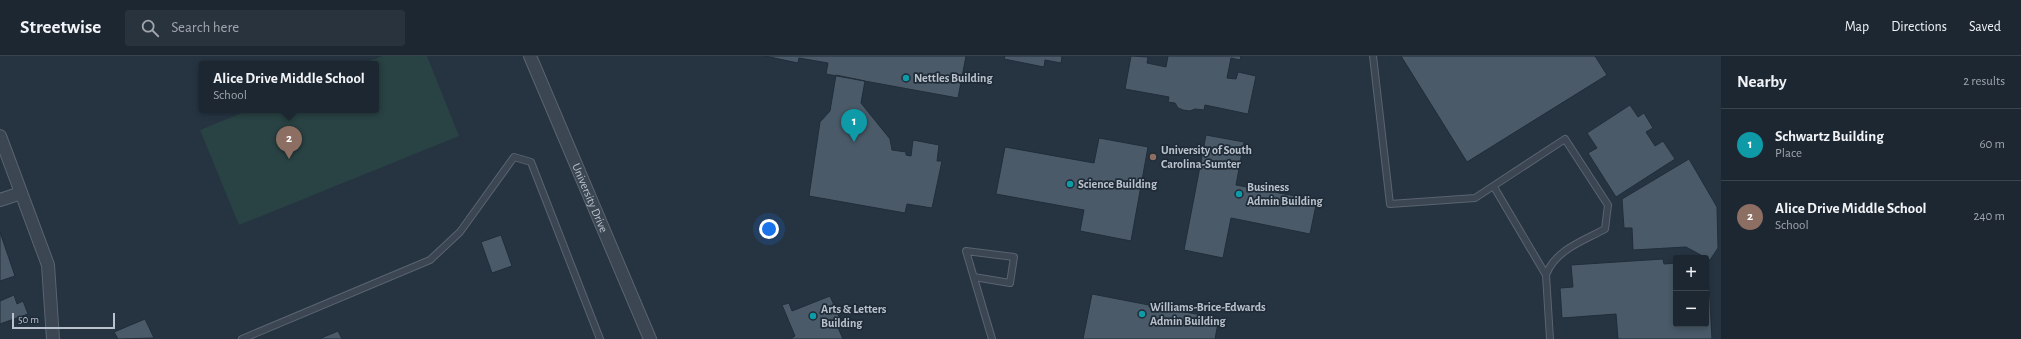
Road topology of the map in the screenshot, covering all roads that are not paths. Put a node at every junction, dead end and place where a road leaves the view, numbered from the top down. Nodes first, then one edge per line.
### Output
1 (530, 56) edge
2 (1372, 56) edge
3 (0, 136) edge
4 (1494, 187) junction
5 (21, 193) junction
6 (0, 200) edge
7 (1546, 275) junction
8 (974, 277) junction
9 (53, 339) edge
10 (242, 339) edge
11 (600, 339) edge
12 (649, 339) edge
13 (992, 339) edge
14 (1550, 339) edge

1 - 12 street, University Drive
2 - 4 lane
3 - 5 street
4 - 7 lane
4 - 7 lane
5 - 6 street
5 - 9 street
7 - 14 lane
8 - 8 lane
8 - 13 lane
10 - 11 lane

